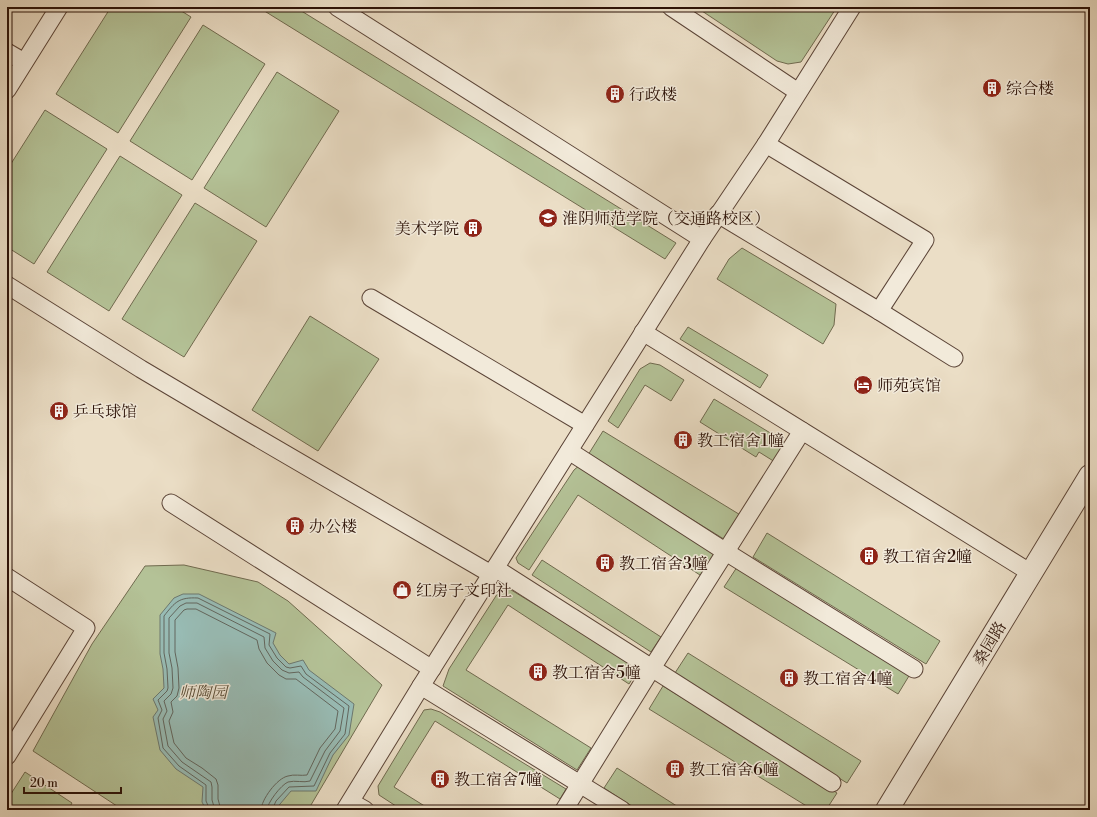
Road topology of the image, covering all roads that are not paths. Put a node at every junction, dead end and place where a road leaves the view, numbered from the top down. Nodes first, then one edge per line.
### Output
1 (59, 7) edge
2 (337, 7) edge
3 (671, 7) edge
4 (852, 7) edge
5 (7, 52) edge
6 (24, 62) junction
7 (7, 90) edge
8 (798, 92) junction
9 (766, 144) junction
10 (718, 214) junction
11 (702, 239) junction
12 (7, 285) edge
13 (371, 298) dead end
14 (879, 311) junction
15 (643, 332) junction
16 (954, 358) dead end
17 (586, 425) junction
18 (802, 431) junction
19 (569, 452) junction
20 (1090, 476) edge
21 (171, 503) dead end
22 (726, 552) junction
23 (493, 571) junction
24 (1031, 573) junction
25 (7, 577) edge
26 (652, 668) junction
27 (432, 669) junction
28 (914, 669) dead end
29 (421, 686) junction
30 (7, 756) edge
31 (832, 783) dead end
32 (580, 784) junction
33 (354, 807) edge
34 (564, 810) edge
35 (622, 810) edge
36 (887, 810) edge

1 - 6 lane
2 - 11 lane
3 - 8 lane
4 - 8 lane
5 - 6 lane
6 - 7 lane
8 - 9 lane
9 - 10 lane
9 - 14 lane
10 - 11 lane
10 - 14 lane
11 - 15 lane
12 - 23 lane
13 - 17 lane
14 - 16 lane
15 - 17 lane
15 - 18 lane
17 - 19 lane
18 - 22 lane
18 - 24 lane
19 - 22 lane
19 - 23 lane
20 - 24 street, 桑园路
21 - 27 lane
22 - 26 lane
22 - 28 lane
23 - 26 lane
23 - 27 lane
24 - 36 street, 桑园路
25 - 30 lane
26 - 31 lane
26 - 32 lane
27 - 29 lane
29 - 32 lane
29 - 33 lane
32 - 34 lane
32 - 35 lane

